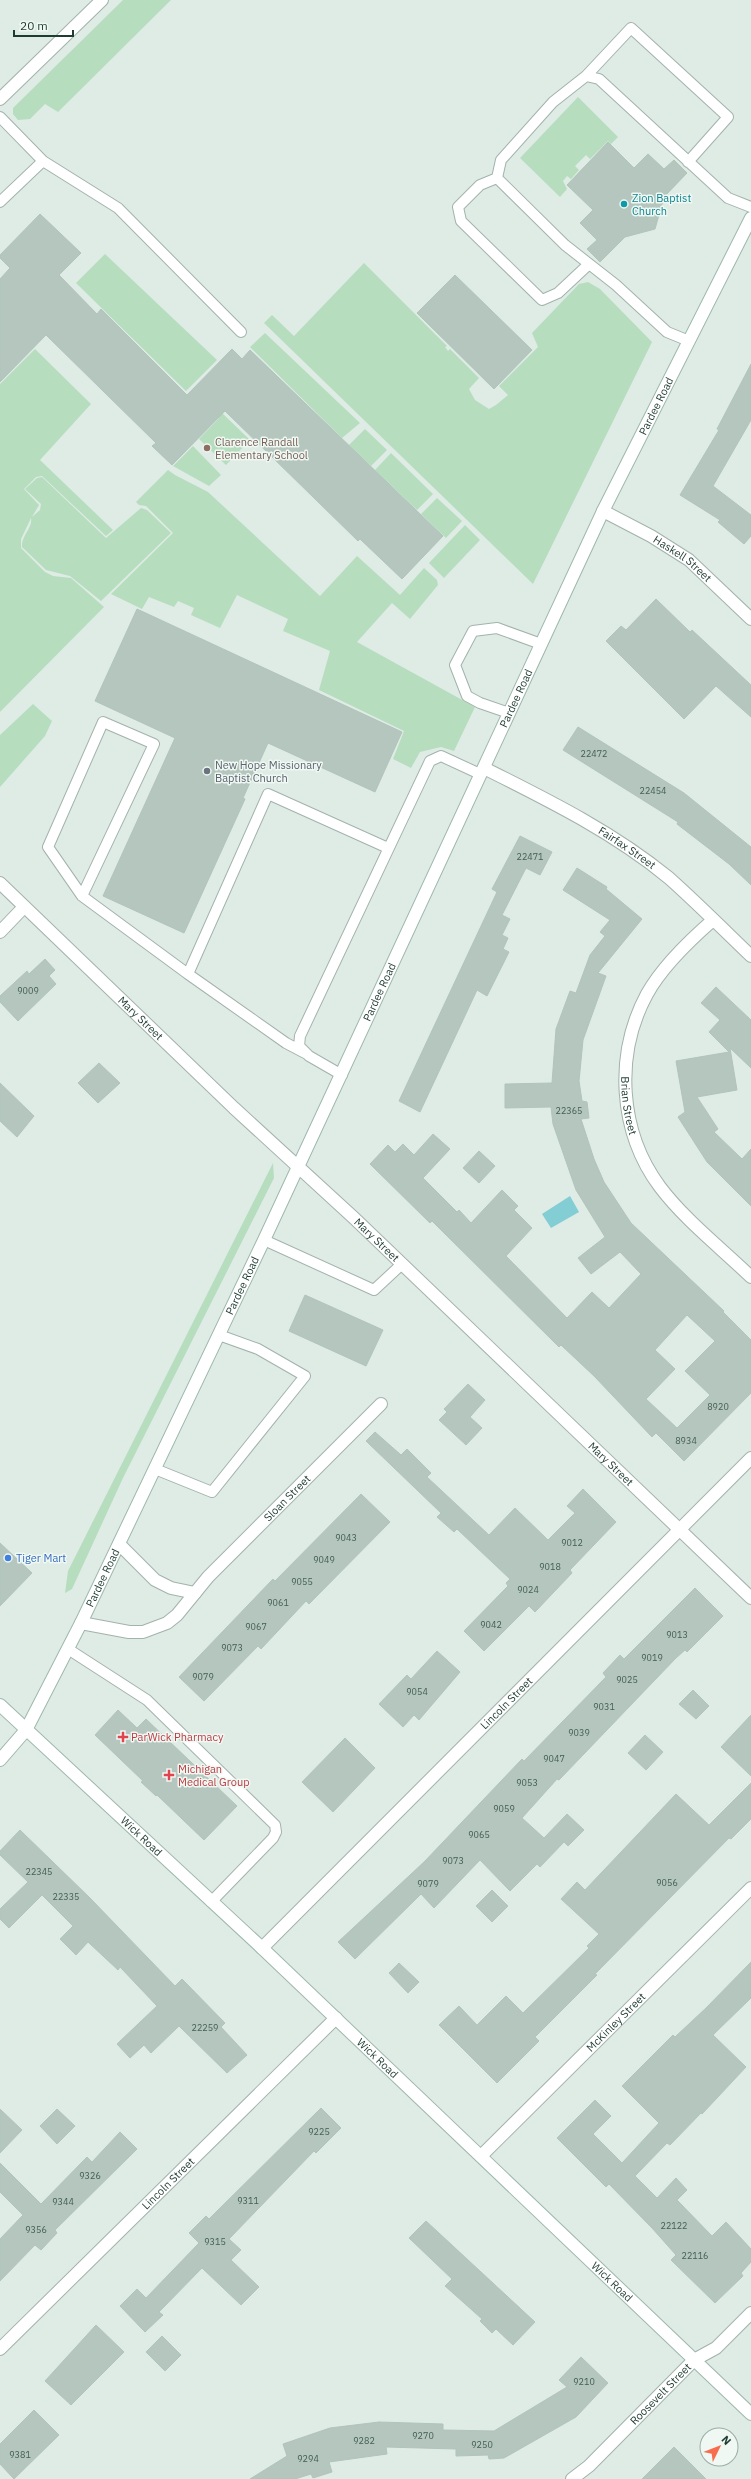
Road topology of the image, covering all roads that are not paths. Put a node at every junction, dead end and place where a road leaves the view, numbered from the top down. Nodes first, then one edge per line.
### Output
1 (102, 0) edge
2 (586, 76) junction
3 (0, 99) edge
4 (0, 117) edge
5 (43, 161) junction
6 (688, 162) junction
7 (496, 178) junction
8 (0, 202) edge
9 (751, 207) edge
10 (751, 218) edge
11 (589, 264) junction
12 (241, 332) dead end
13 (689, 341) junction
14 (603, 512) junction
15 (751, 619) edge
16 (541, 644) junction
17 (509, 713) junction
18 (482, 771) junction
19 (388, 848) junction
20 (0, 883) edge
21 (82, 896) junction
22 (24, 907) junction
23 (713, 920) junction
24 (0, 932) edge
25 (751, 956) edge
26 (188, 974) junction
27 (305, 1053) junction
28 (342, 1075) junction
29 (298, 1167) junction
30 (264, 1240) junction
31 (402, 1264) junction
32 (751, 1277) edge
33 (219, 1335) junction
34 (381, 1404) dead end
35 (751, 1458) edge
36 (155, 1469) junction
37 (680, 1531) junction
38 (119, 1544) junction
39 (195, 1593) junction
40 (751, 1598) edge
41 (81, 1623) junction
42 (68, 1648) junction
43 (0, 1706) edge
44 (26, 1730) junction
45 (0, 1760) edge
46 (751, 1888) edge
47 (211, 1902) junction
48 (262, 1948) junction
49 (336, 2018) junction
50 (481, 2156) junction
51 (751, 2314) edge
52 (0, 2349) edge
53 (694, 2360) junction
54 (751, 2414) edge
55 (572, 2479) edge

1 - 3 street
2 - 6 lane
2 - 6 lane
2 - 7 lane
4 - 5 lane
5 - 8 lane
5 - 12 lane
6 - 9 lane
7 - 11 lane
7 - 11 lane
10 - 13 street, Pardee Road
11 - 13 lane
13 - 14 street, Pardee Road
14 - 15 street, Haskell Street
14 - 16 street, Pardee Road
16 - 17 street, Pardee Road
16 - 17 lane
17 - 18 street, Pardee Road
18 - 19 lane
18 - 23 street, Fairfax Street
18 - 28 street, Pardee Road
19 - 26 lane
19 - 27 lane
20 - 22 street, Mary Street
21 - 21 lane
21 - 26 lane
22 - 24 street
22 - 29 street, Mary Street
23 - 25 street, Fairfax Street
23 - 32 street, Brian Street
26 - 27 lane
27 - 28 lane
28 - 29 street, Pardee Road
29 - 30 street, Pardee Road
29 - 31 street, Mary Street
30 - 31 lane
30 - 33 street, Pardee Road
31 - 37 street, Mary Street
33 - 36 street, Pardee Road
33 - 36 lane
34 - 39 street, Sloan Street
35 - 37 street, Lincoln Street
36 - 38 street, Pardee Road
37 - 40 street, Mary Street
37 - 48 street, Lincoln Street
38 - 39 street
38 - 41 street, Pardee Road
39 - 41 street, Sloan Street
41 - 42 street, Pardee Road
42 - 44 street, Pardee Road
42 - 47 lane
43 - 44 street, Wick Road
44 - 45 street, Pardee Road
44 - 47 street, Wick Road
46 - 50 street, McKinley Street
47 - 48 street, Wick Road
48 - 49 street, Wick Road
49 - 50 street, Wick Road
49 - 52 street, Lincoln Street
50 - 53 street, Wick Road
51 - 53 street, Roosevelt Street
53 - 54 street, Wick Road
53 - 55 street, Roosevelt Street

